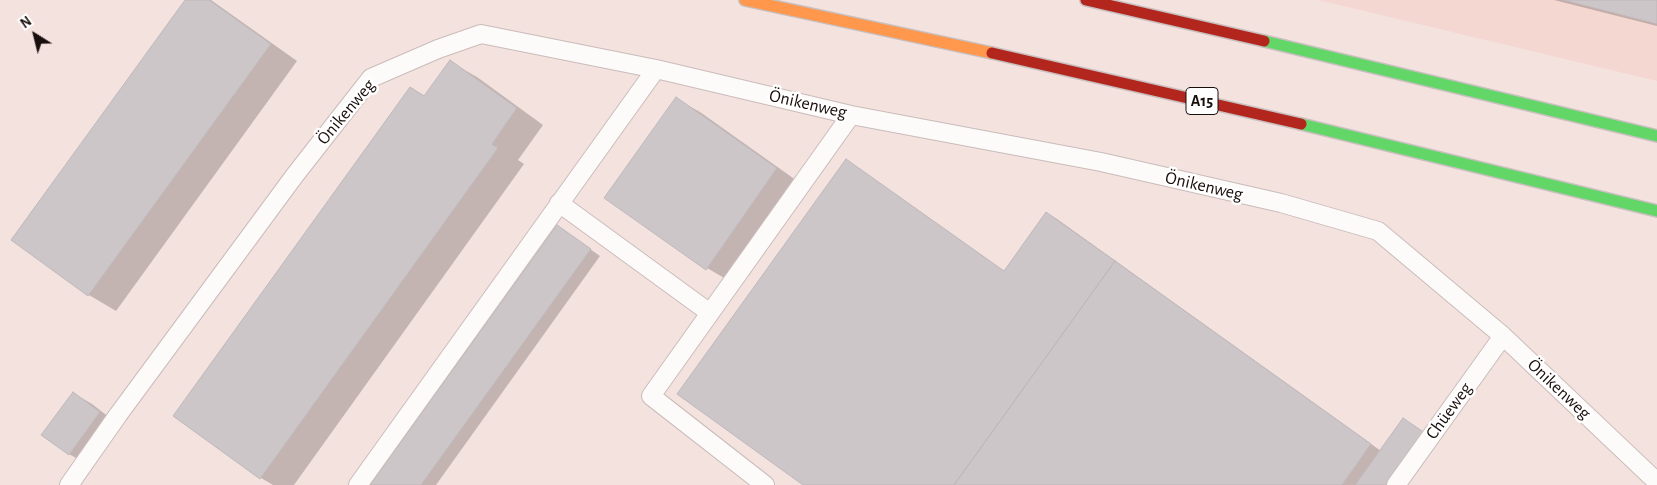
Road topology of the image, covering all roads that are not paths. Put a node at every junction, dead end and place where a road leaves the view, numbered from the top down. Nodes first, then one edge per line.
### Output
1 (745, 0) edge
2 (1086, 0) edge
3 (656, 69) junction
4 (852, 115) junction
5 (1657, 136) edge
6 (559, 203) junction
7 (1657, 211) edge
8 (710, 313) junction
9 (1503, 336) junction
10 (1657, 482) edge
11 (69, 485) edge
12 (358, 485) edge
13 (765, 485) edge
14 (1396, 485) edge

1 - 7 highway, A15
2 - 5 highway
3 - 4 lane, Önikenweg
3 - 6 lane
3 - 11 lane, Önikenweg
4 - 8 lane
4 - 9 lane, Önikenweg
6 - 8 lane
6 - 12 lane
8 - 13 lane
9 - 10 lane, Önikenweg
9 - 14 lane, Chüeweg

